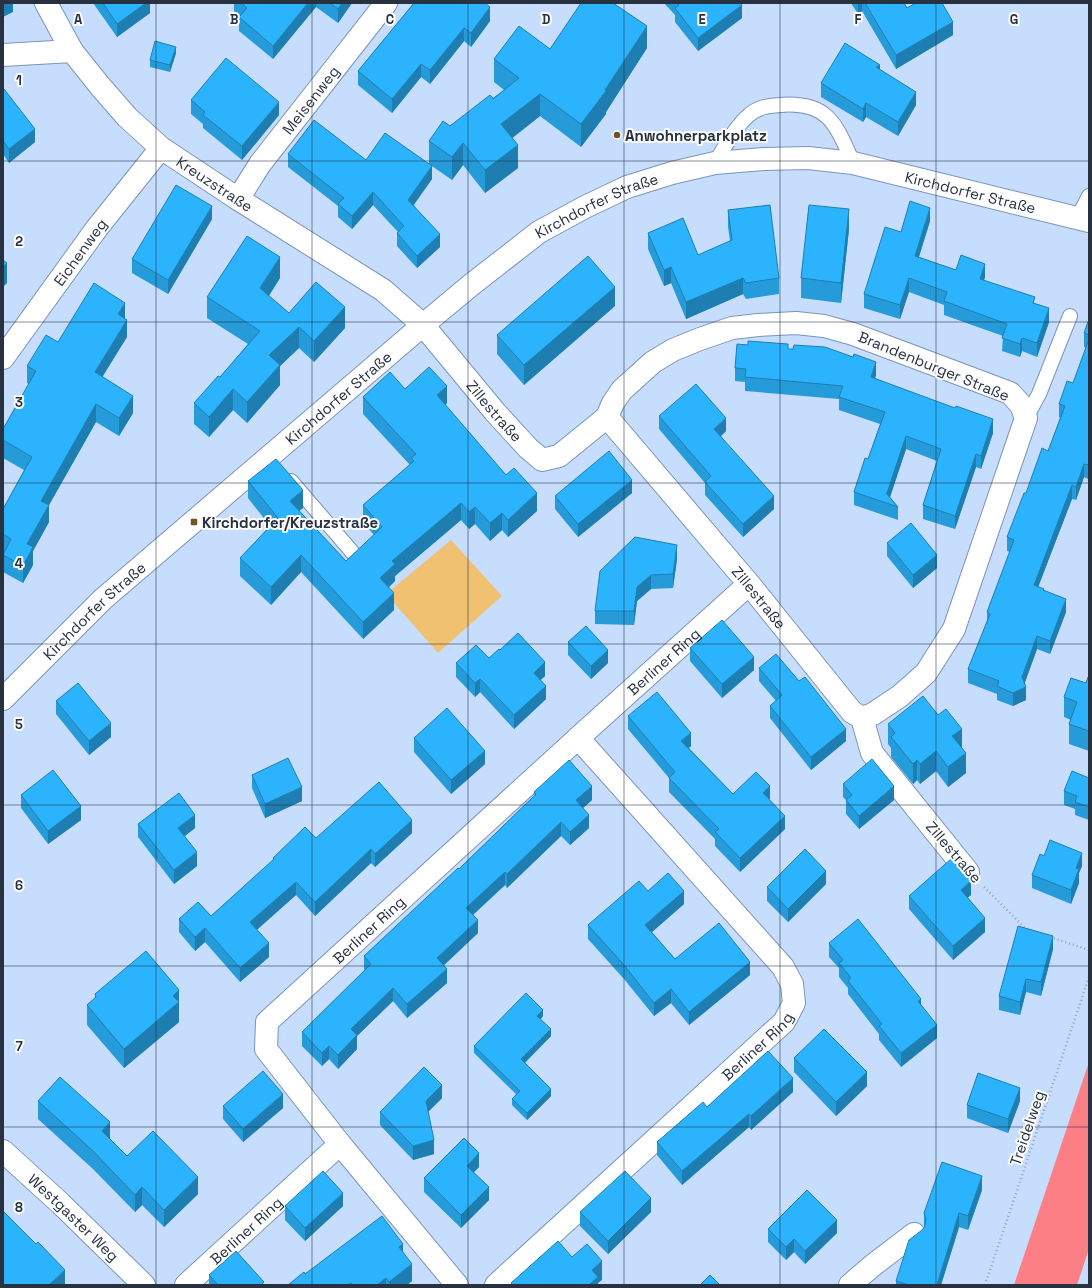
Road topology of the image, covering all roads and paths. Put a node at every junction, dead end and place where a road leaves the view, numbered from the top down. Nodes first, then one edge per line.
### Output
1 (46, 3) edge
2 (386, 3) edge
3 (72, 51) junction
4 (3, 55) edge
5 (161, 148) junction
6 (716, 163) junction
7 (852, 163) junction
8 (1089, 196) edge
9 (238, 199) junction
10 (1083, 220) edge
11 (1070, 316) dead end
12 (423, 325) junction
13 (3, 358) edge
14 (607, 417) junction
15 (1026, 418) junction
16 (270, 456) junction
17 (353, 553) edge
18 (749, 584) junction
19 (3, 699) edge
20 (862, 718) junction
21 (578, 738) junction
22 (968, 872) joint
23 (1032, 931) edge
24 (1046, 935) edge
25 (1089, 950) edge
26 (1089, 977) edge
27 (340, 1144) junction
28 (3, 1151) edge
29 (914, 1234) edge
30 (144, 1285) edge
31 (186, 1285) edge
32 (457, 1285) edge
33 (496, 1285) edge
34 (850, 1285) edge
35 (985, 1285) edge

1 - 3 street, Kreuzstraße
2 - 9 street, Meisenweg
3 - 4 street
3 - 5 street, Kreuzstraße
5 - 9 street, Kreuzstraße
5 - 13 street, Eichenweg
6 - 7 street, Kirchdorfer Straße
6 - 7 lane
6 - 12 street, Kirchdorfer Straße
7 - 10 street, Kirchdorfer Straße
8 - 10 lane
9 - 12 street, Kreuzstraße
11 - 15 lane
12 - 14 street, Zillestraße
12 - 16 street, Kirchdorfer Straße
14 - 15 street, Brandenburger Straße
14 - 18 street, Zillestraße
15 - 20 street
16 - 17 lane
16 - 19 street, Kirchdorfer Straße
18 - 20 street, Zillestraße
18 - 21 street, Berliner Ring
20 - 22 street, Zillestraße
21 - 27 street, Berliner Ring
21 - 33 street, Berliner Ring
22 - 23 path, Zillestraße
24 - 25 path
26 - 35 path, Treidelweg
27 - 31 street, Berliner Ring
27 - 32 street, Berliner Ring
28 - 30 street, Westgaster Weg
29 - 34 street

